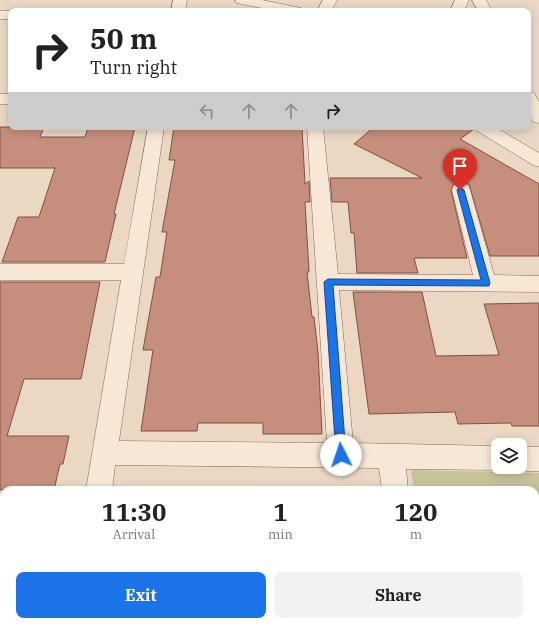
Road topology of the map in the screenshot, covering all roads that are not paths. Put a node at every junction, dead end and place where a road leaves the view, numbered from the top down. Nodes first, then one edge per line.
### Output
1 (242, 0) edge
2 (281, 8) edge
3 (531, 102) edge
4 (539, 118) edge
5 (156, 130) edge
6 (315, 130) edge
7 (488, 130) edge
8 (539, 160) edge
9 (460, 190) dead end
10 (0, 272) edge
11 (133, 272) junction
12 (328, 282) junction
13 (486, 283) junction
14 (539, 284) edge
15 (104, 453) junction
16 (341, 455) junction
17 (391, 456) junction
18 (491, 458) edge
19 (527, 458) edge
20 (539, 459) edge
21 (100, 486) edge
22 (395, 486) edge

1 - 2 street
3 - 4 street
5 - 11 street
6 - 12 street
7 - 8 street
9 - 13 street
10 - 11 street
11 - 15 street
12 - 13 street
12 - 16 street
13 - 14 street
15 - 16 street
15 - 21 street
16 - 17 street
17 - 18 street
17 - 22 street
19 - 20 street

